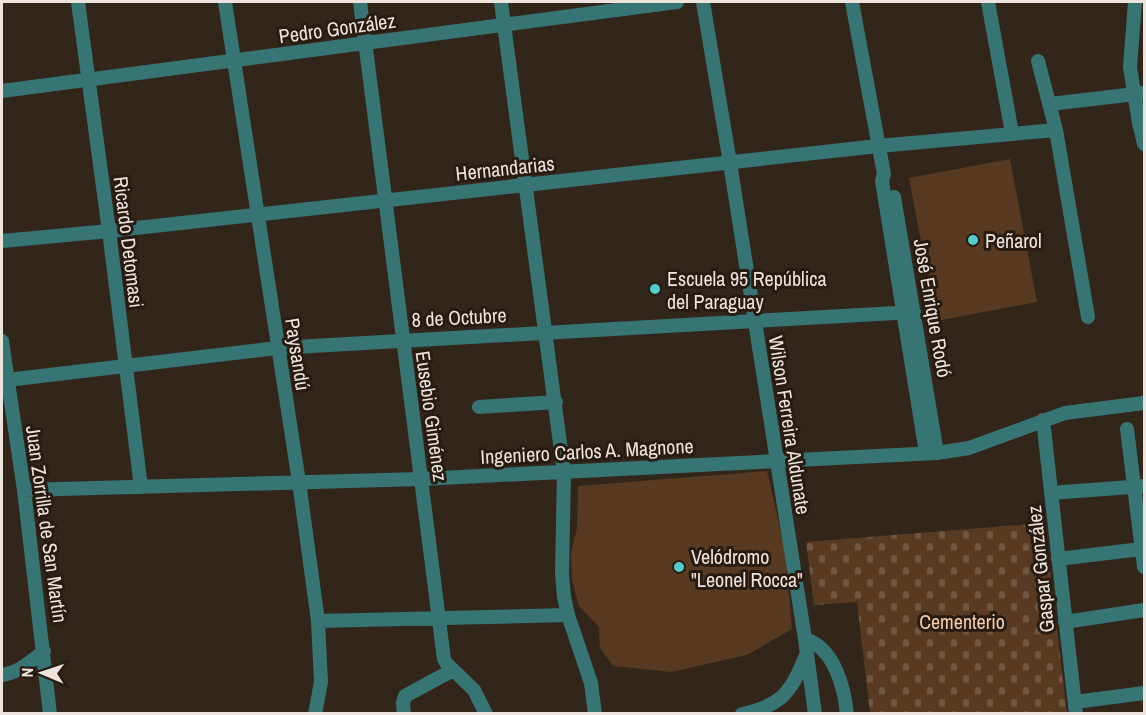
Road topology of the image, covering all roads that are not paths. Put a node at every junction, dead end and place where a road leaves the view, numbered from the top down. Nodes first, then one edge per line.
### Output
1 (78, 2) edge
2 (225, 2) edge
3 (360, 2) edge
4 (501, 2) edge
5 (677, 2) edge
6 (703, 2) edge
7 (852, 2) edge
8 (988, 2) edge
9 (1134, 2) edge
10 (504, 25) junction
11 (365, 44) junction
12 (234, 61) junction
13 (1038, 61) dead end
14 (88, 81) junction
15 (2, 92) edge
16 (1139, 94) edge
17 (1050, 104) junction
18 (1056, 130) junction
19 (1012, 133) junction
20 (1144, 144) edge
21 (878, 147) junction
22 (730, 163) junction
23 (526, 186) junction
24 (385, 201) junction
25 (257, 215) junction
26 (109, 231) junction
27 (2, 241) edge
28 (909, 312) junction
29 (1088, 317) dead end
30 (754, 320) junction
31 (547, 332) junction
32 (402, 340) junction
33 (2, 341) edge
34 (277, 348) junction
35 (125, 366) junction
36 (7, 380) junction
37 (555, 402) junction
38 (1144, 403) edge
39 (479, 407) dead end
40 (1043, 420) junction
41 (1127, 429) dead end
42 (931, 453) junction
43 (776, 460) junction
44 (564, 473) junction
45 (421, 479) junction
46 (299, 482) junction
47 (141, 487) junction
48 (1139, 487) edge
49 (24, 490) junction
50 (1051, 493) junction
51 (1142, 531) edge
52 (1141, 549) junction
53 (1058, 559) junction
54 (1144, 567) edge
55 (1144, 610) edge
56 (568, 615) junction
57 (439, 619) junction
58 (318, 621) junction
59 (1065, 622) junction
60 (806, 646) junction
61 (44, 651) junction
62 (453, 670) junction
63 (2, 675) edge
64 (1144, 693) edge
65 (1076, 708) edge
66 (50, 714) edge
67 (315, 714) edge
68 (404, 714) edge
69 (486, 714) edge
70 (596, 714) edge
71 (742, 714) edge
72 (815, 714) edge
73 (847, 714) edge

1 - 14 street, Ricardo Detomasi
2 - 12 street, Paysandú
3 - 11 street, Eusebio Giménez
4 - 10 street
5 - 10 street, Pedro González
6 - 22 street, Wilson Ferreira Aldunate
7 - 21 street, José Enrique Rodó
8 - 19 street
9 - 16 street
10 - 11 street, Pedro González
10 - 23 street
11 - 12 street, Pedro González
11 - 24 street, Eusebio Giménez
12 - 14 street, Pedro González
12 - 25 street, Paysandú
13 - 17 street
14 - 15 street, Pedro González
14 - 26 street, Ricardo Detomasi
16 - 17 street
16 - 20 street
17 - 18 street
18 - 19 street, Hernandarias
18 - 29 street
19 - 21 street, Hernandarias
21 - 22 street, Hernandarias
21 - 28 street, José Enrique Rodó
22 - 23 street, Hernandarias
22 - 30 street, Wilson Ferreira Aldunate
23 - 24 street, Hernandarias
23 - 31 street
24 - 25 street, Hernandarias
24 - 32 street, Eusebio Giménez
25 - 26 street, Hernandarias
25 - 34 street, Paysandú
26 - 27 street, Hernandarias
26 - 35 street, Ricardo Detomasi
28 - 30 street, 8 de Octubre
28 - 42 street, José Enrique Rodó
30 - 31 street, 8 de Octubre
30 - 43 street, Wilson Ferreira Aldunate
31 - 32 street, 8 de Octubre
31 - 37 street
32 - 34 street, 8 de Octubre
32 - 45 street, Eusebio Giménez
33 - 36 street, Juan Zorrilla de San Martín
34 - 35 street, 8 de Octubre
34 - 46 street, Paysandú
35 - 36 street, 8 de Octubre
35 - 47 street, Ricardo Detomasi
36 - 49 street, Juan Zorrilla de San Martín
37 - 39 street
37 - 44 street
38 - 40 street, Ingeniero Carlos A. Magnone
40 - 42 street, Ingeniero Carlos A. Magnone
40 - 50 street, Gaspar González
41 - 48 street
42 - 43 street, Ingeniero Carlos A. Magnone
43 - 44 street, Ingeniero Carlos A. Magnone
43 - 60 street, Wilson Ferreira Aldunate
44 - 45 street, Ingeniero Carlos A. Magnone
44 - 56 street
45 - 46 street, Ingeniero Carlos A. Magnone
45 - 57 street, Eusebio Giménez
46 - 47 street, Ingeniero Carlos A. Magnone
46 - 58 street, Paysandú
47 - 49 street, Ingeniero Carlos A. Magnone
48 - 50 street
48 - 51 street
49 - 61 street, Juan Zorrilla de San Martín
50 - 53 street, Gaspar González
51 - 52 street
52 - 53 street
52 - 54 street
53 - 59 street, Gaspar González
55 - 59 street
56 - 57 street
56 - 70 street
57 - 58 street
57 - 62 street, Eusebio Giménez
58 - 67 street, Paysandú
59 - 65 street, Gaspar González
60 - 71 street
60 - 72 street, Wilson Ferreira Aldunate
60 - 73 street
61 - 63 street
61 - 66 street, Juan Zorrilla de San Martín
62 - 68 street
62 - 69 street, Eusebio Giménez
64 - 65 street

